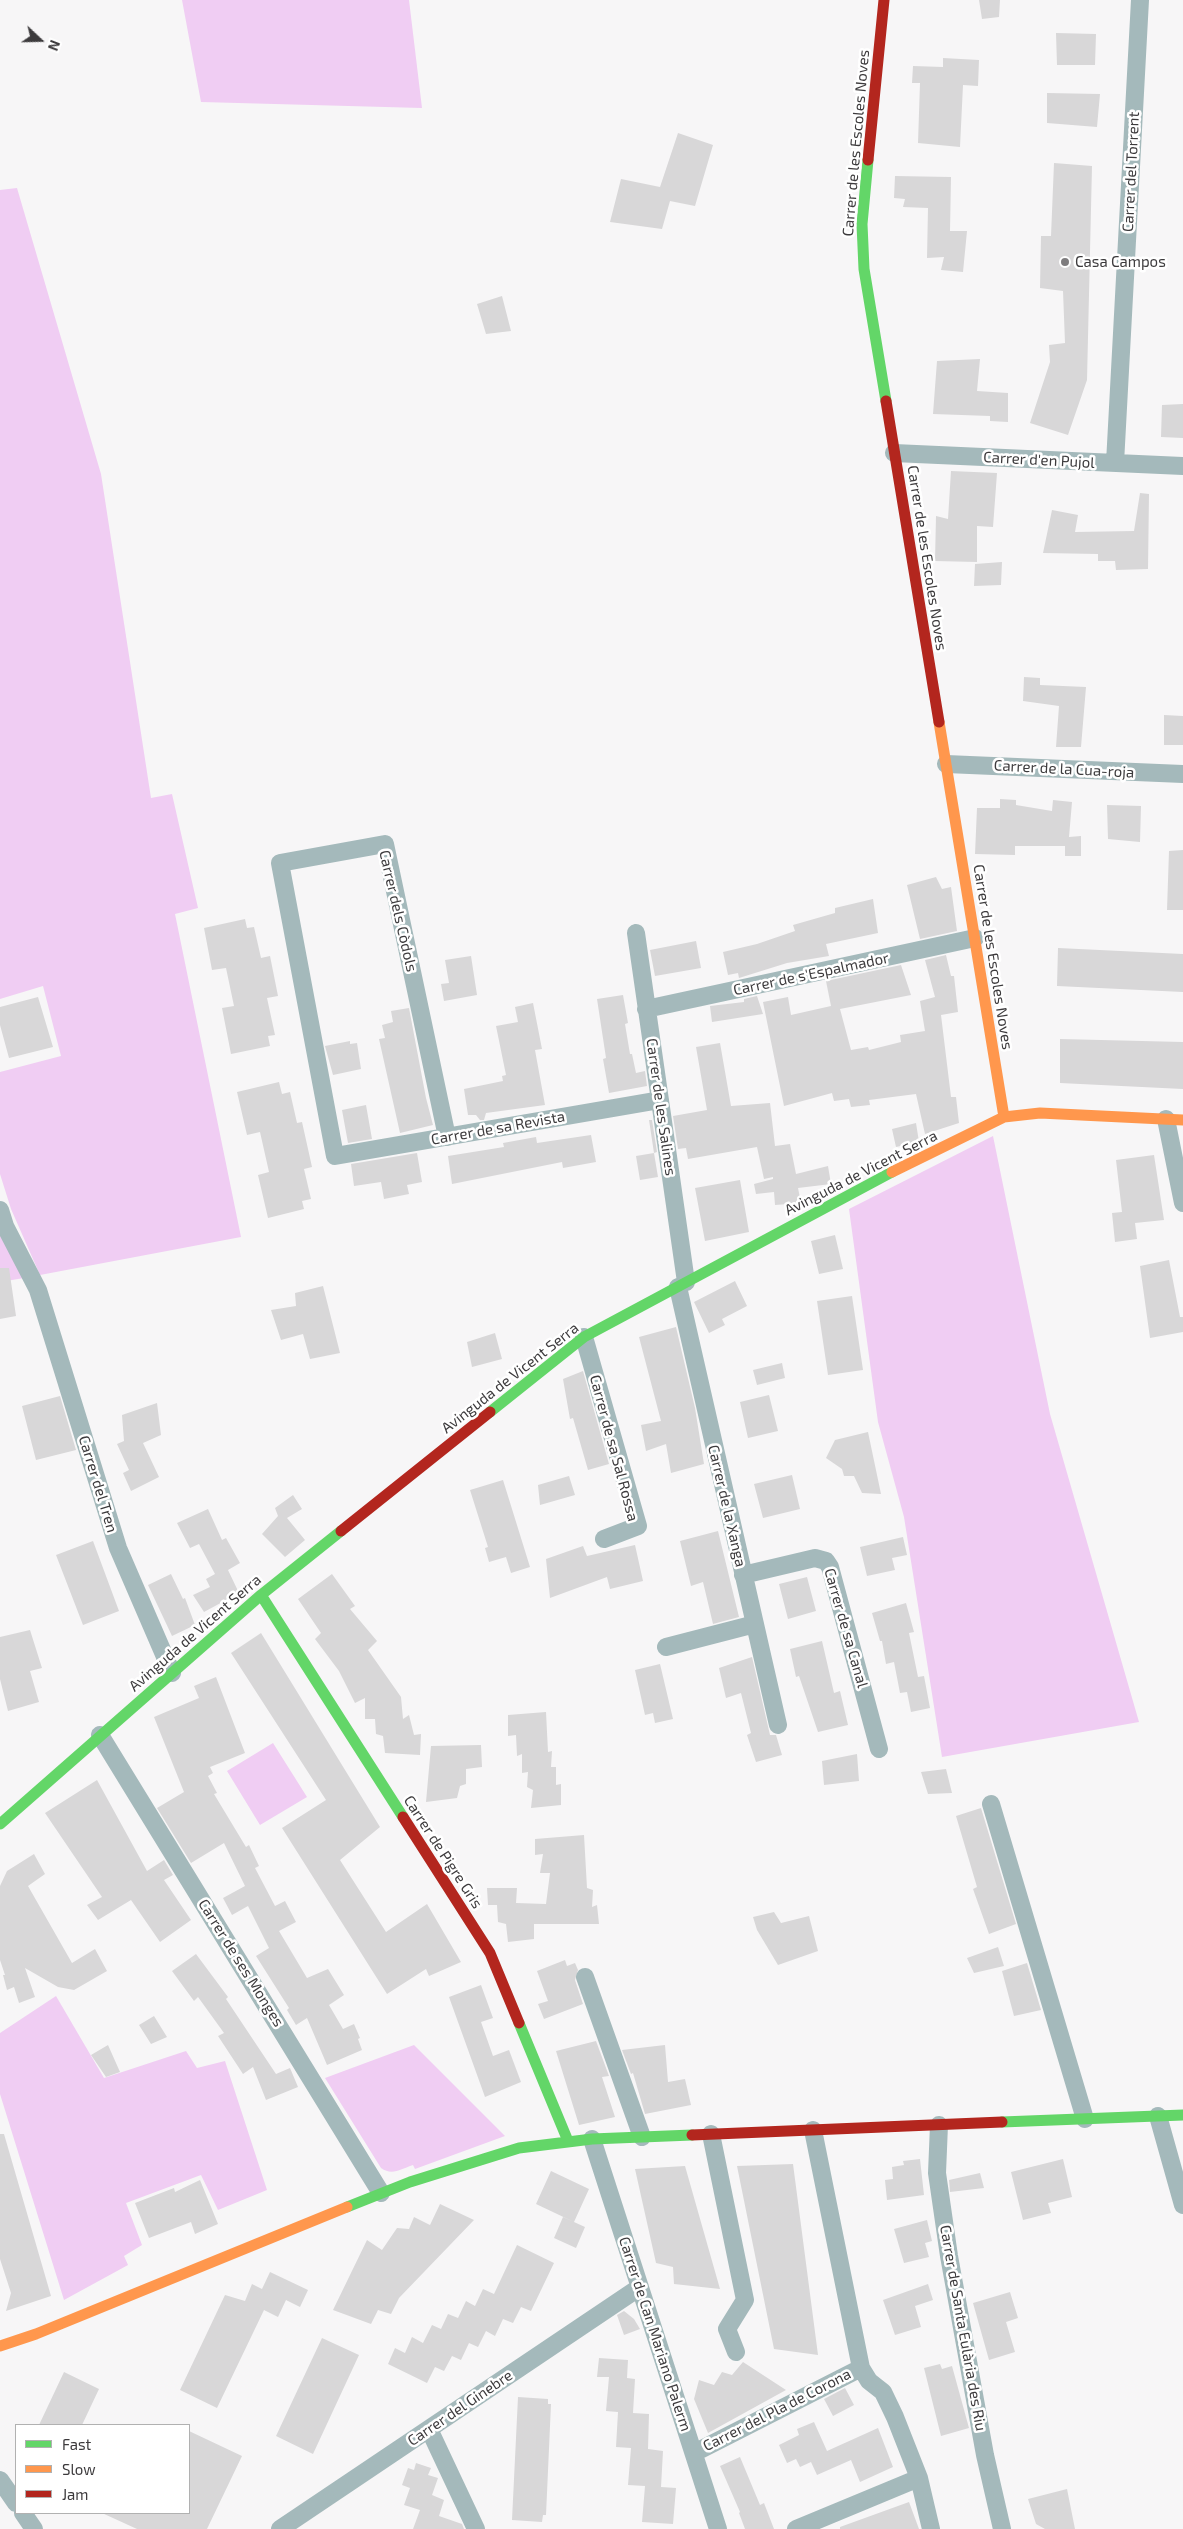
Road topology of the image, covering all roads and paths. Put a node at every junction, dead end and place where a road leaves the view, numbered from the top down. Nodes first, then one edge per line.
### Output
1 (884, 0) edge
2 (1140, 0) edge
3 (894, 454) junction
4 (1115, 463) junction
5 (1183, 466) edge
6 (946, 764) junction
7 (1183, 774) edge
8 (636, 932) dead end
9 (975, 938) junction
10 (646, 1009) junction
11 (660, 1100) junction
12 (1004, 1118) junction
13 (1174, 1119) edge
14 (447, 1137) junction
15 (336, 1156) joint
16 (1183, 1203) edge
17 (0, 1210) edge
18 (682, 1284) junction
19 (584, 1337) junction
20 (604, 1539) dead end
21 (743, 1575) junction
22 (262, 1595) junction
23 (756, 1624) junction
24 (666, 1647) dead end
25 (172, 1673) junction
26 (778, 1724) dead end
27 (100, 1735) junction
28 (879, 1749) dead end
29 (991, 1804) dead end
30 (0, 1824) edge
31 (585, 1977) dead end
32 (1183, 2115) edge
33 (1158, 2116) junction
34 (1085, 2119) junction
35 (938, 2125) junction
36 (813, 2130) junction
37 (711, 2134) junction
38 (642, 2137) junction
39 (592, 2139) junction
40 (568, 2141) junction
41 (381, 2193) junction
42 (1183, 2205) edge
43 (640, 2287) junction
44 (0, 2346) edge
45 (736, 2352) dead end
46 (861, 2368) junction
47 (429, 2429) junction
48 (694, 2453) junction
49 (919, 2478) junction
50 (0, 2480) edge
51 (15, 2502) edge
52 (24, 2514) edge
53 (34, 2529) edge
54 (280, 2529) edge
55 (476, 2529) edge
56 (718, 2529) edge
57 (796, 2529) edge
58 (931, 2529) edge
59 (1002, 2529) edge

1 - 3 street, Carrer de les Escoles Noves
2 - 4 street, Carrer del Torrent
3 - 4 street, Carrer d'en Pujol
3 - 6 street, Carrer de les Escoles Noves
4 - 5 street, Carrer d'en Pujol
6 - 7 street, Carrer de la Cua-roja
6 - 9 street, Carrer de les Escoles Noves
8 - 10 street, Carrer de les Salines
9 - 10 street, Carrer de s'Espalmador
9 - 12 street, Carrer de les Escoles Noves
10 - 11 street, Carrer de les Salines
11 - 14 street, Carrer de sa Revista
11 - 18 street, Carrer de les Salines
12 - 13 street, Avinguda de Vicent Serra
12 - 18 street, Avinguda de Vicent Serra
13 - 16 street
14 - 15 street, Carrer de sa Revista
14 - 15 street, Carrer dels Còdols
17 - 25 street, Carrer del Tren
18 - 19 street, Avinguda de Vicent Serra
18 - 21 street, Carrer de la Xanga
19 - 20 street, Carrer de sa Sal Rossa
19 - 22 street, Avinguda de Vicent Serra
21 - 23 street, Carrer de la Xanga
21 - 28 street, Carrer de sa Canal
22 - 25 street, Avinguda de Vicent Serra
22 - 40 street, Carrer de Pigre Gris
23 - 24 street
23 - 26 street, Carrer de la Xanga
25 - 27 street, Avinguda de Vicent Serra
27 - 30 street, Avinguda de Vicent Serra
27 - 41 street, Carrer de ses Monges
29 - 34 street
31 - 38 street
32 - 33 street
33 - 34 street
33 - 42 street
34 - 35 street
35 - 36 street
35 - 59 street, Carrer de Santa Eulària des Riu
36 - 37 street
36 - 46 street
37 - 38 street
37 - 45 street
38 - 39 street
39 - 40 street
39 - 43 street, Carrer de Can Mariano Palerm
40 - 41 street
41 - 44 street
43 - 47 street, Carrer del Ginebre
43 - 48 street, Carrer de Can Mariano Palerm
46 - 48 street, Carrer del Pla de Corona
46 - 49 street
47 - 54 street, Carrer del Ginebre
47 - 55 street
48 - 56 street, Carrer de Can Mariano Palerm
49 - 57 street
49 - 58 street
50 - 51 street
52 - 53 street

